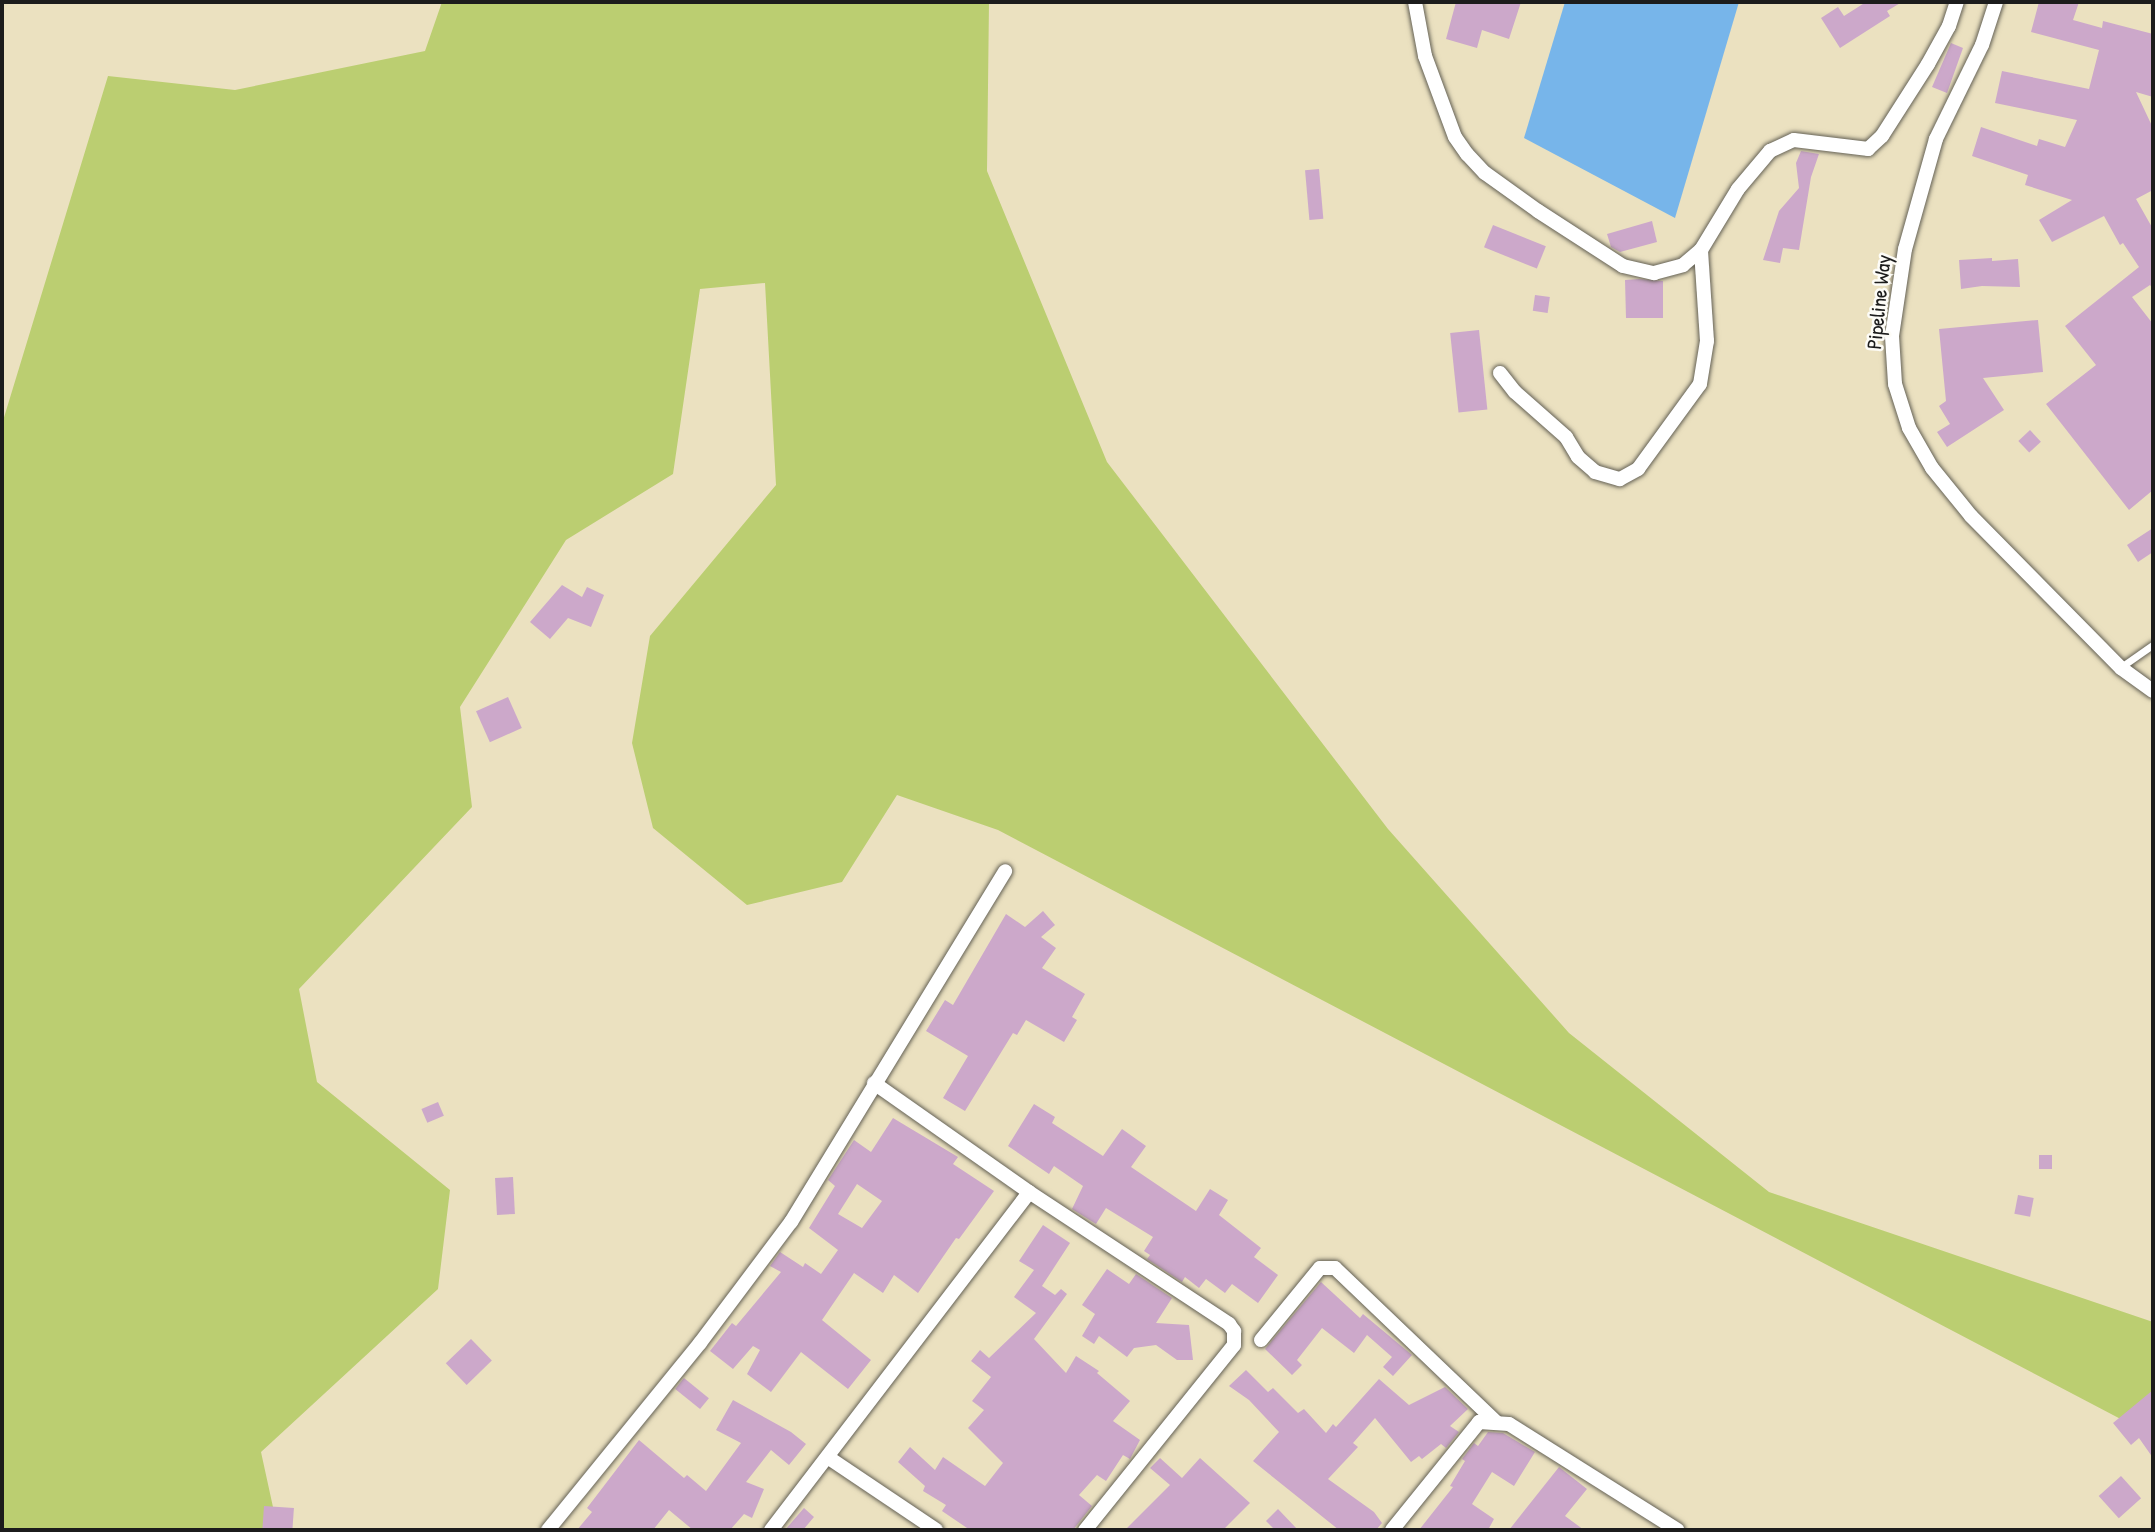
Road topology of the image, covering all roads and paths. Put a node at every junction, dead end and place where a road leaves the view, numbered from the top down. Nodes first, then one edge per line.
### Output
1 (1415, 2) edge
2 (1957, 2) edge
3 (1996, 2) edge
4 (1701, 250) junction
5 (1500, 373) dead end
6 (2153, 645) edge
7 (2121, 668) junction
8 (2153, 691) edge
9 (1005, 870) dead end
10 (874, 1083) junction
11 (1029, 1192) junction
12 (1261, 1340) dead end
13 (1496, 1422) junction
14 (829, 1458) junction
15 (548, 1530) edge
16 (771, 1530) edge
17 (936, 1530) edge
18 (1084, 1530) edge
19 (1392, 1530) edge
20 (1677, 1530) edge

1 - 4 street
2 - 4 street
3 - 7 street, Pipeline Way
4 - 5 street
6 - 7 lane
7 - 8 street, Pipeline Way
9 - 10 street
10 - 11 street
10 - 15 street
11 - 14 street
11 - 18 street
12 - 13 street
13 - 19 street
13 - 20 street
14 - 16 street
14 - 17 street

